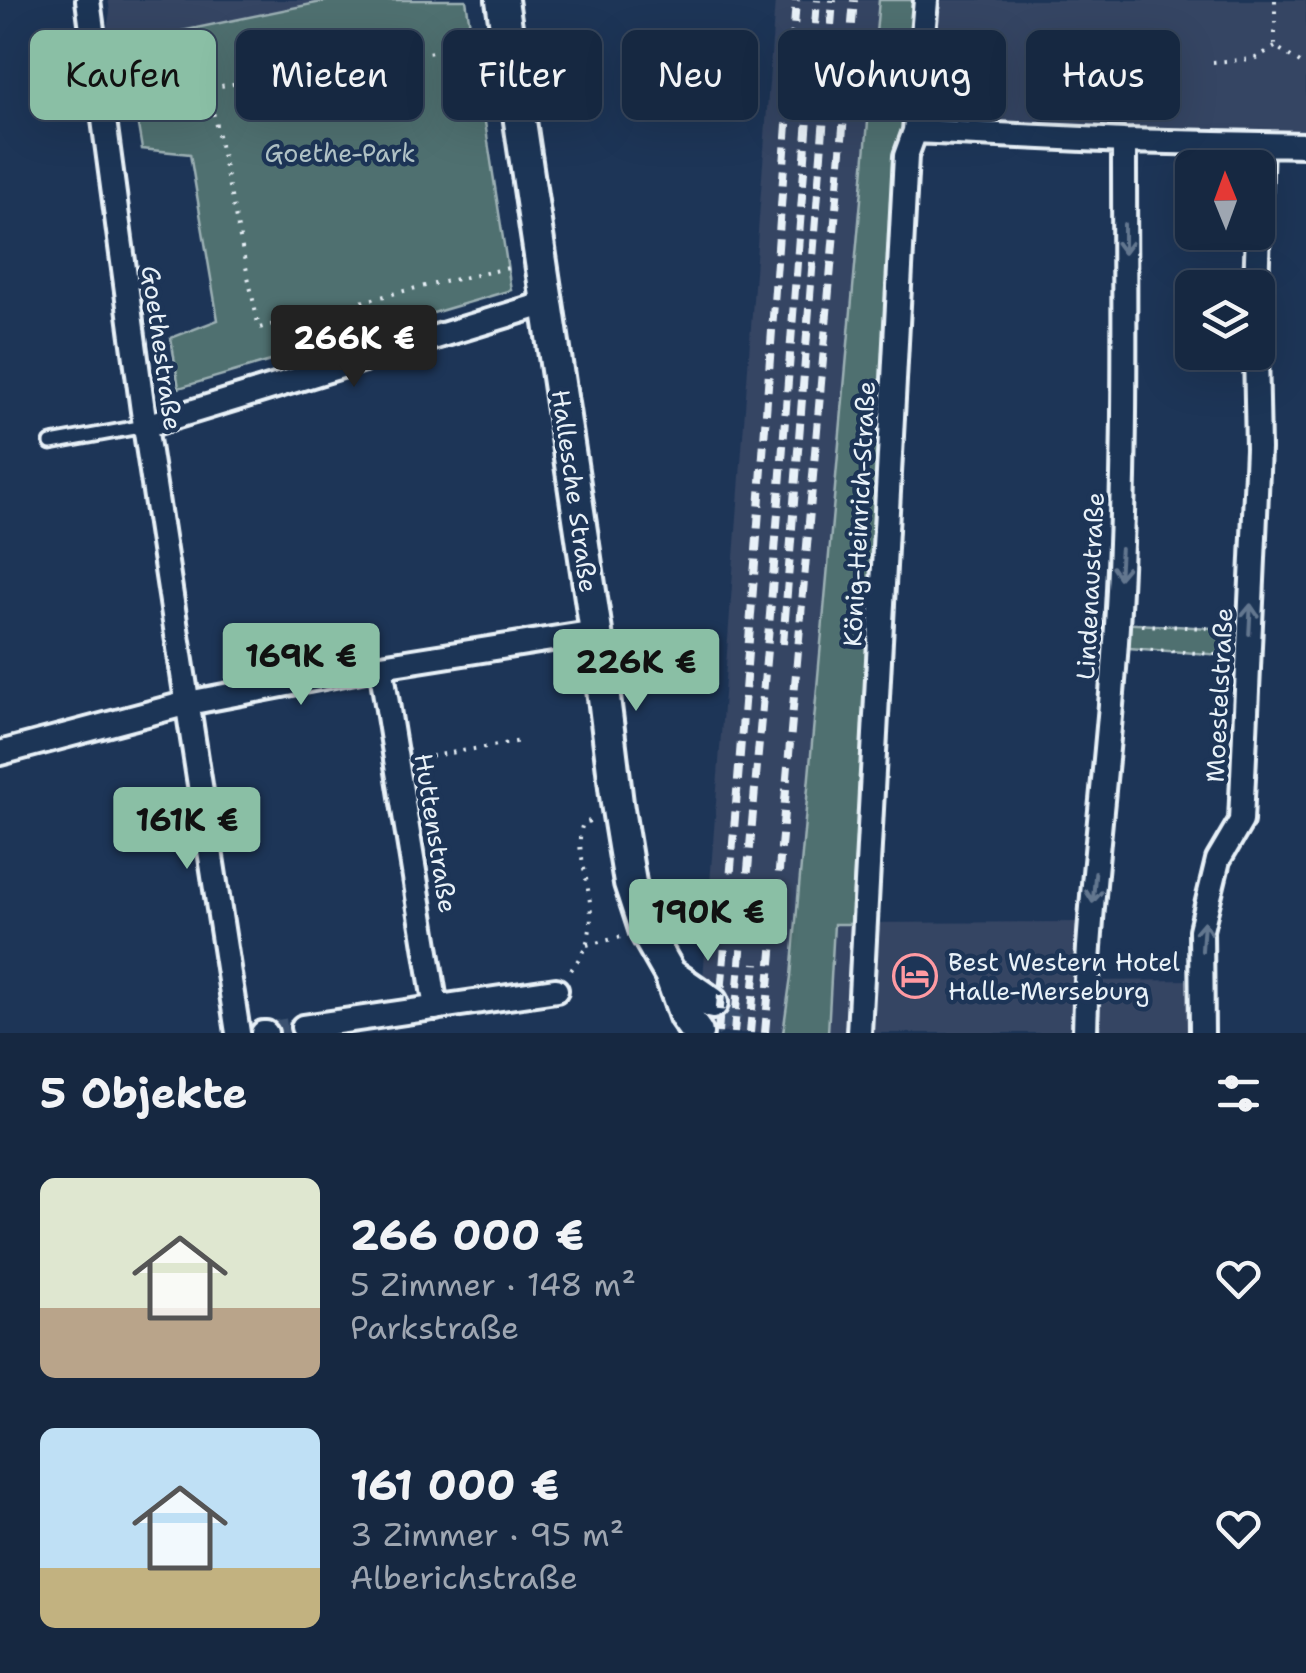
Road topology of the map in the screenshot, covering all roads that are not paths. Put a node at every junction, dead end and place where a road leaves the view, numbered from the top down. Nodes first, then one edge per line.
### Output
1 (88, 0) edge
2 (502, 0) edge
3 (926, 0) edge
4 (915, 131) junction
5 (1124, 141) junction
6 (1261, 144) junction
7 (1306, 145) edge
8 (1257, 270) edge
9 (547, 303) junction
10 (1256, 370) edge
11 (145, 426) junction
12 (51, 443) dead end
13 (596, 632) junction
14 (380, 666) junction
15 (188, 702) junction
16 (0, 754) edge
17 (670, 974) junction
18 (556, 990) road end
19 (712, 1003) tunnel mouth
20 (436, 1008) junction
21 (302, 1027) dead end
22 (238, 1033) edge
23 (697, 1033) tunnel mouth
24 (859, 1033) edge
25 (1085, 1033) edge
26 (1202, 1033) edge

1 - 11 street, Goethestraße
2 - 9 main road, Hallesche Straße
3 - 4 street, König-Heinrich-Straße
4 - 5 street
4 - 24 street, König-Heinrich-Straße
5 - 6 street
5 -> 25 street, Lindenaustraße
6 - 7 street
6 - 8 street
9 - 11 street
9 - 13 main road, Hallesche Straße
26 -> 10 street, Moestelstraße
11 - 12 lane
11 - 15 street, Goethestraße
13 - 14 street
13 - 17 main road, Hallesche Straße
14 - 15 street
14 - 20 street, Huttenstraße
15 - 16 street
15 - 22 street, Goethestraße
17 - 19 main road, Hallesche Straße
17 - 23 main road, Hallesche Straße
18 - 20 street
20 - 21 street

